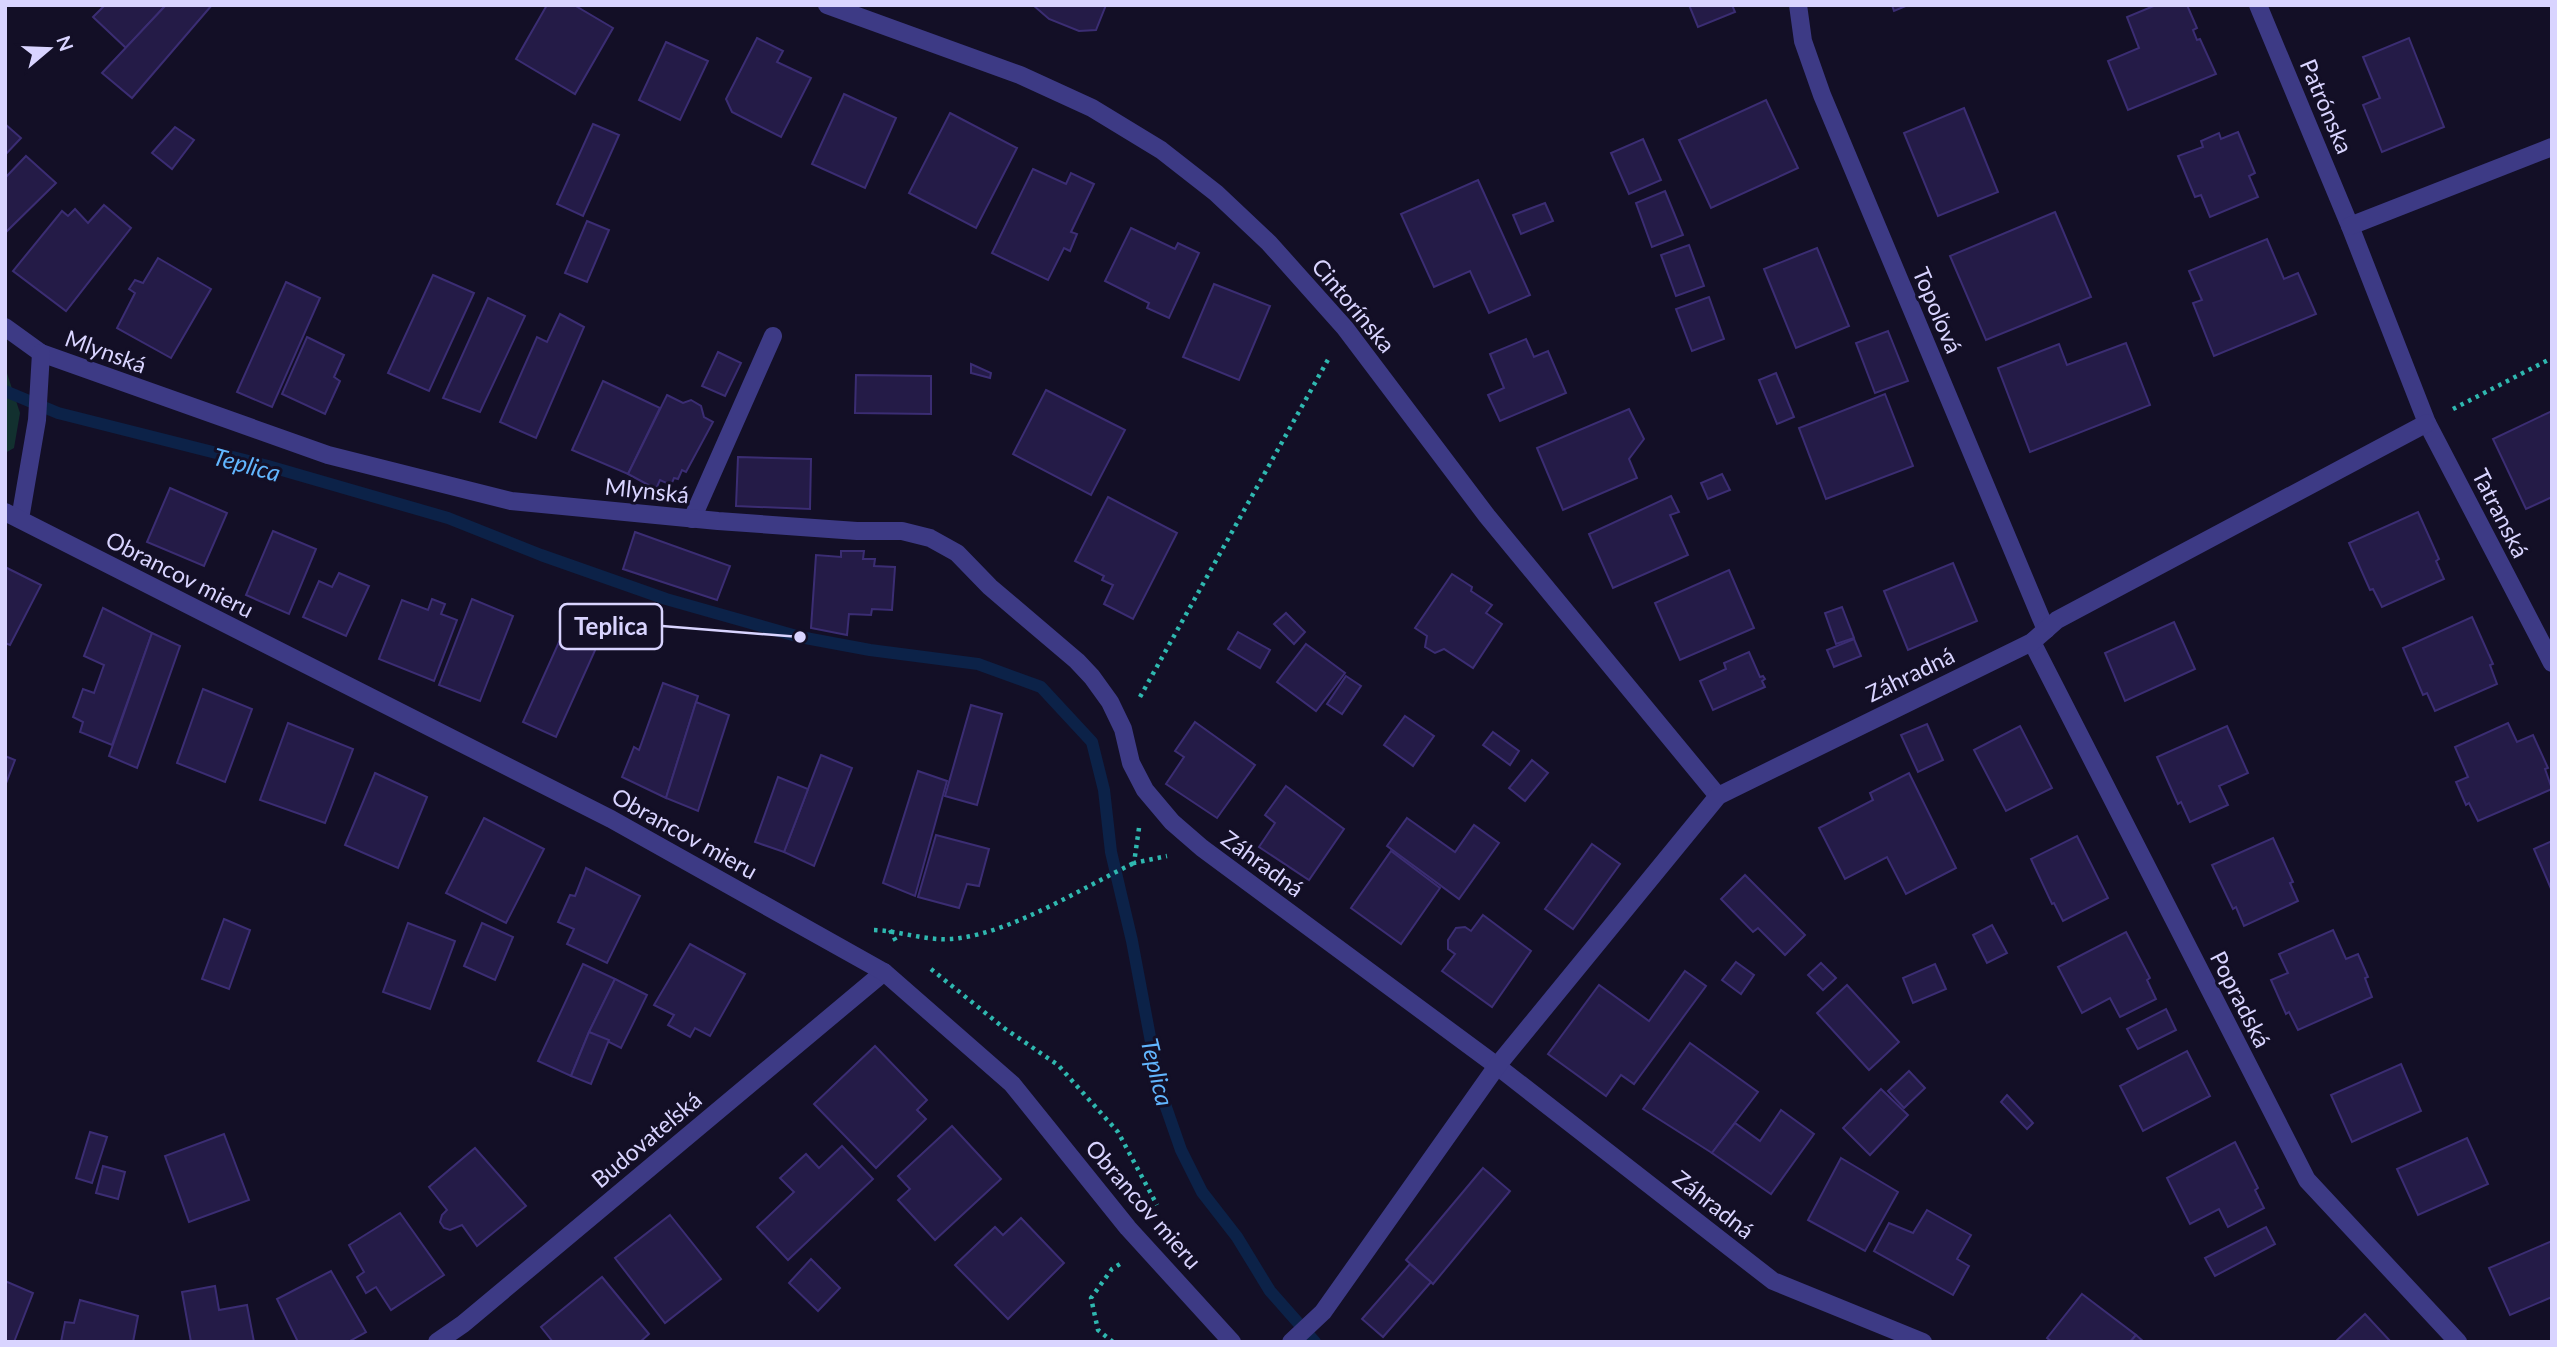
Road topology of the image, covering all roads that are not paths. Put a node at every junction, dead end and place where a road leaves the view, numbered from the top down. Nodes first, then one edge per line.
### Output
1 (827, 5) edge
2 (1798, 5) edge
3 (2258, 5) edge
4 (2552, 147) edge
5 (2350, 226) junction
6 (5, 327) edge
7 (773, 336) dead end
8 (41, 353) junction
9 (2427, 423) junction
10 (13, 515) edge
11 (692, 519) junction
12 (2046, 630) junction
13 (2032, 642) junction
14 (2552, 663) edge
15 (1144, 790) joint
16 (1718, 796) junction
17 (884, 972) junction
18 (1497, 1066) junction
19 (1295, 1338) edge
20 (437, 1342) edge
21 (1233, 1342) edge
22 (1923, 1342) edge
23 (2458, 1342) edge

1 - 16 street, Cintorínska
2 - 12 street, Topoľová
3 - 5 street, Patrónska
4 - 5 street
5 - 9 street, Patrónska
6 - 8 street, Mlynská
7 - 11 street
8 - 10 street
8 - 11 street, Mlynská
9 - 12 street, Záhradná
9 - 14 street, Tatranská
10 - 17 street, Obrancov mieru
11 - 15 street, Mlynská
12 - 13 street, Záhradná
13 - 16 street, Záhradná
13 - 23 street, Popradská
15 - 18 street, Záhradná
16 - 18 street, Záhradná
17 - 20 street, Budovateľská
17 - 21 street, Obrancov mieru
18 - 19 street, Záhradná
18 - 22 street, Záhradná

